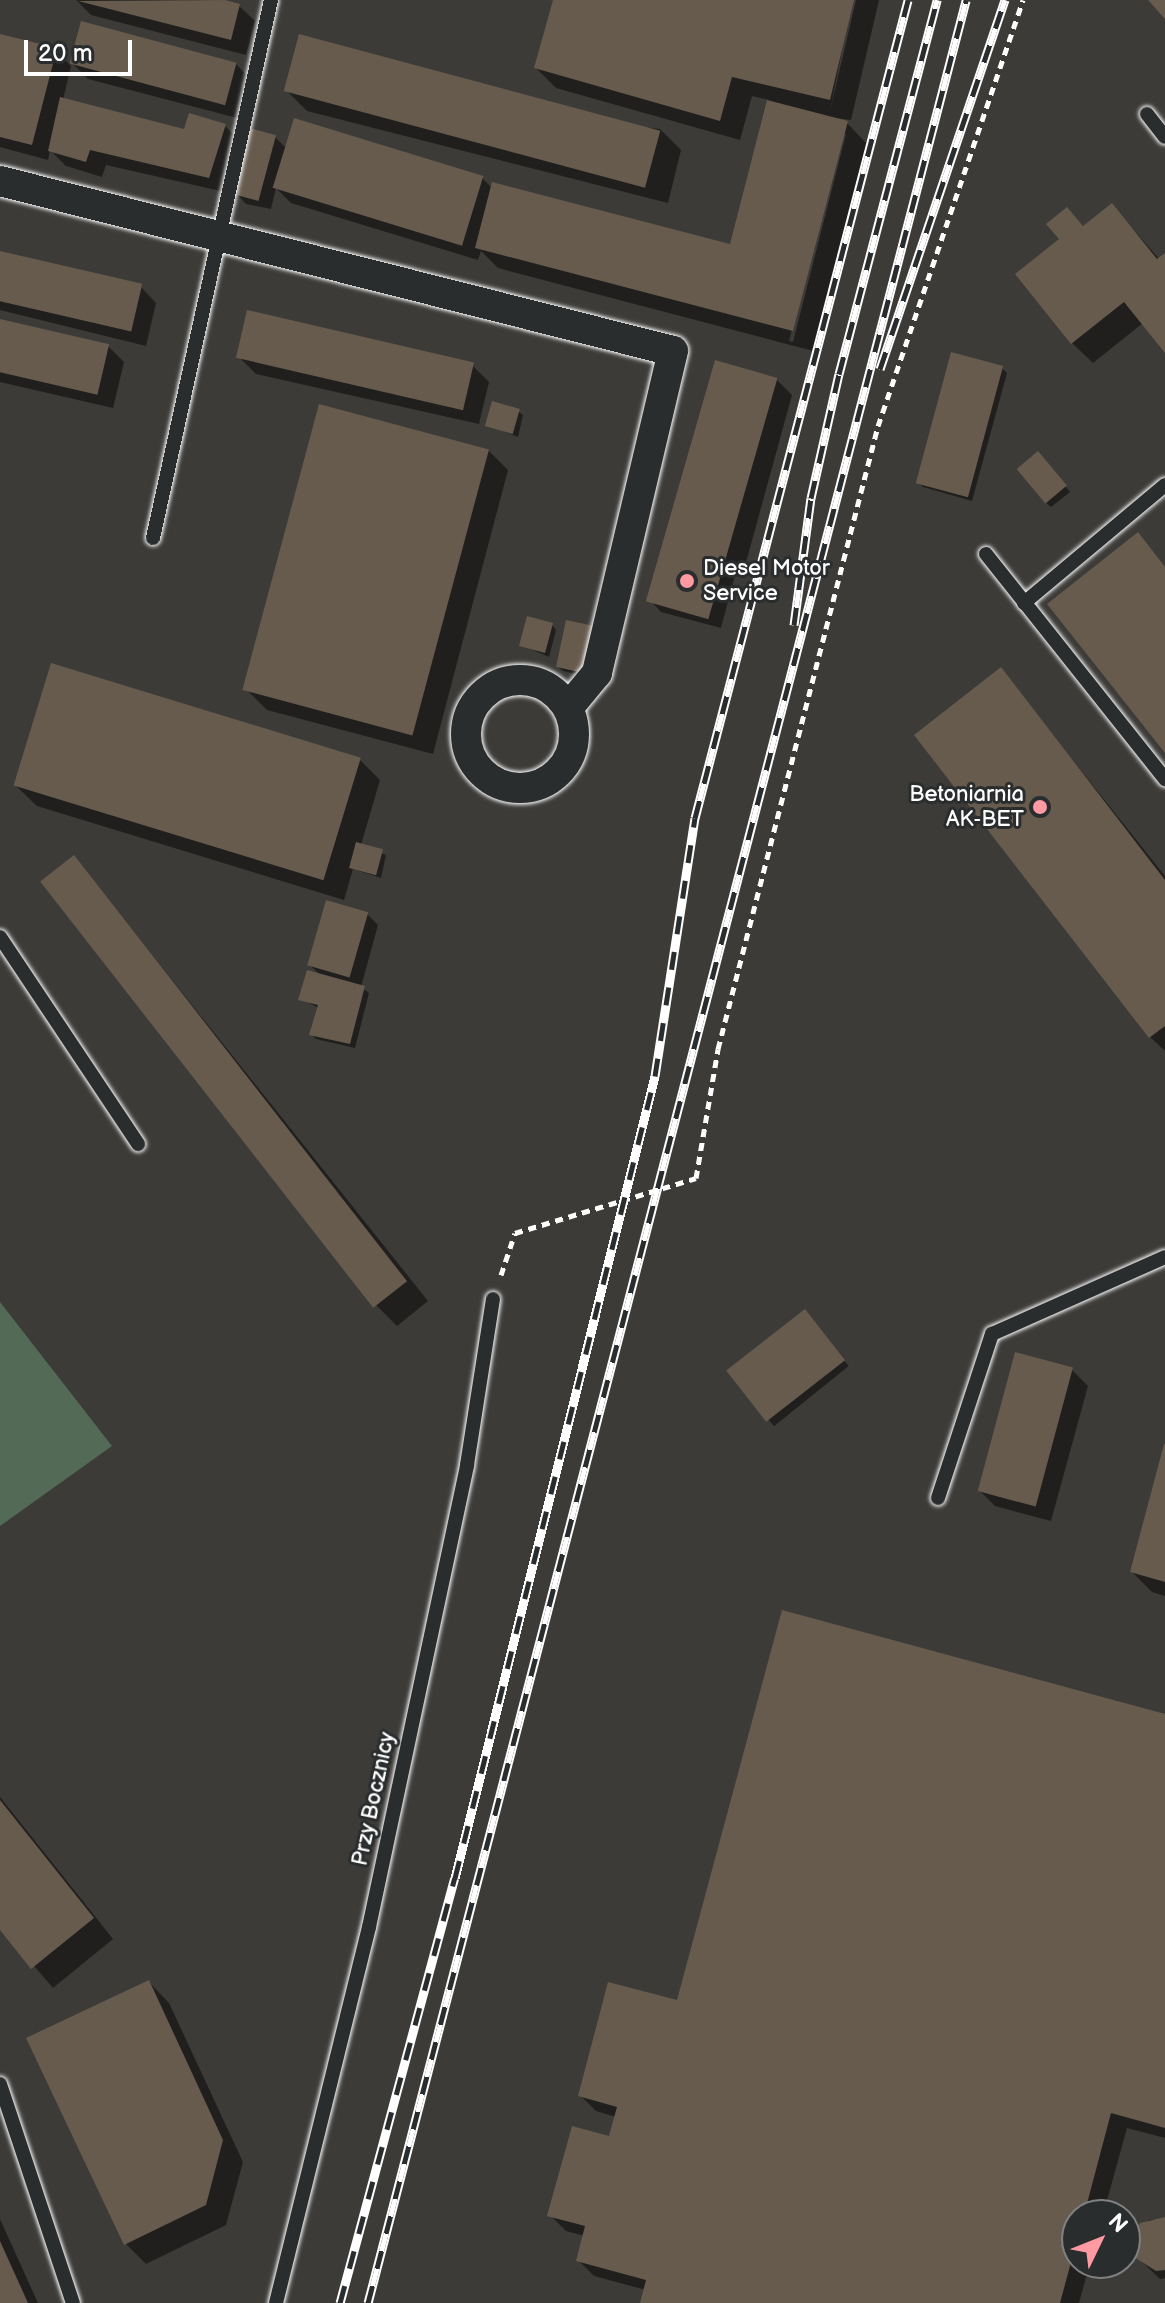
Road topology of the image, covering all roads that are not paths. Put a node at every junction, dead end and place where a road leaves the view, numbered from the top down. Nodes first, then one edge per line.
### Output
1 (271, 0) edge
2 (1147, 114) dead end
3 (1165, 137) edge
4 (0, 181) edge
5 (219, 235) junction
6 (1165, 485) edge
7 (153, 538) dead end
8 (986, 554) dead end
9 (1024, 603) junction
10 (568, 708) dead end
11 (1165, 779) edge
12 (0, 937) edge
13 (138, 1144) dead end
14 (1165, 1257) edge
15 (493, 1299) road end
16 (938, 1498) dead end
17 (0, 2084) edge
18 (73, 2303) edge
19 (276, 2303) edge

1 - 5 lane
2 - 3 lane
4 - 5 street
5 - 7 lane
5 - 10 street
6 - 9 lane
8 - 9 lane
9 - 11 lane
12 - 13 lane
14 - 16 lane
15 - 19 lane, Przy Bocznicy
17 - 18 lane

